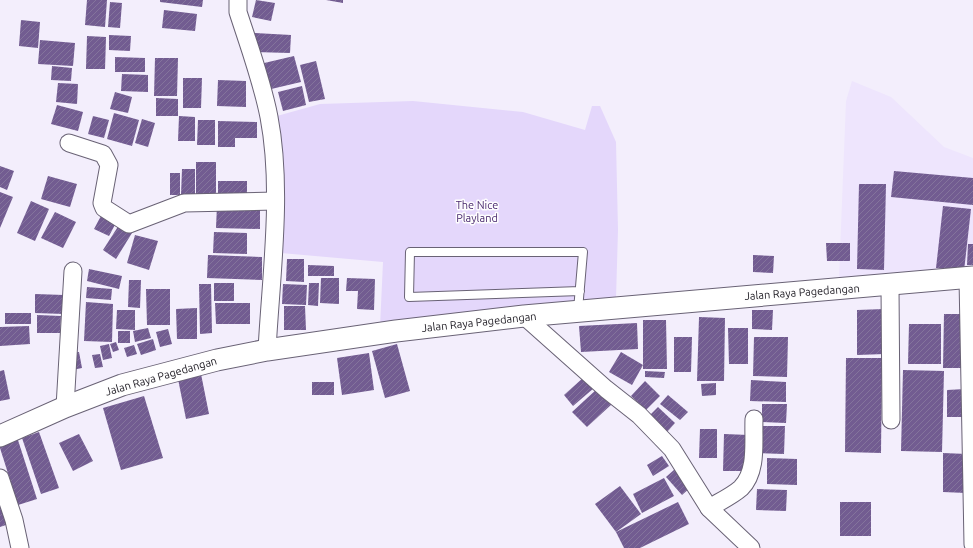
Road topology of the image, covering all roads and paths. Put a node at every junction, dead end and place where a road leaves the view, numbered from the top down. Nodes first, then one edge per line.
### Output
1 (238, 0) edge
2 (69, 143) dead end
3 (275, 202) junction
4 (73, 271) dead end
5 (971, 278) edge
6 (890, 286) junction
7 (580, 291) junction
8 (578, 311) junction
9 (524, 316) junction
10 (267, 350) junction
11 (65, 407) junction
12 (754, 419) dead end
13 (891, 420) dead end
14 (0, 436) edge
15 (0, 478) edge
16 (709, 508) junction
17 (973, 544) edge
18 (20, 548) edge
19 (751, 548) edge

1 - 3 street
2 - 3 street
3 - 10 street
4 - 11 street
5 - 6 street, Jalan Raya Pagedangan
5 - 17 street
6 - 8 street, Jalan Raya Pagedangan
6 - 13 street
7 - 7 lane
7 - 8 lane
8 - 9 street, Jalan Raya Pagedangan
9 - 10 street, Jalan Raya Pagedangan
9 - 16 street
10 - 11 street, Jalan Raya Pagedangan
11 - 14 street, Jalan Raya Pagedangan
12 - 16 street
15 - 18 street
16 - 19 street

